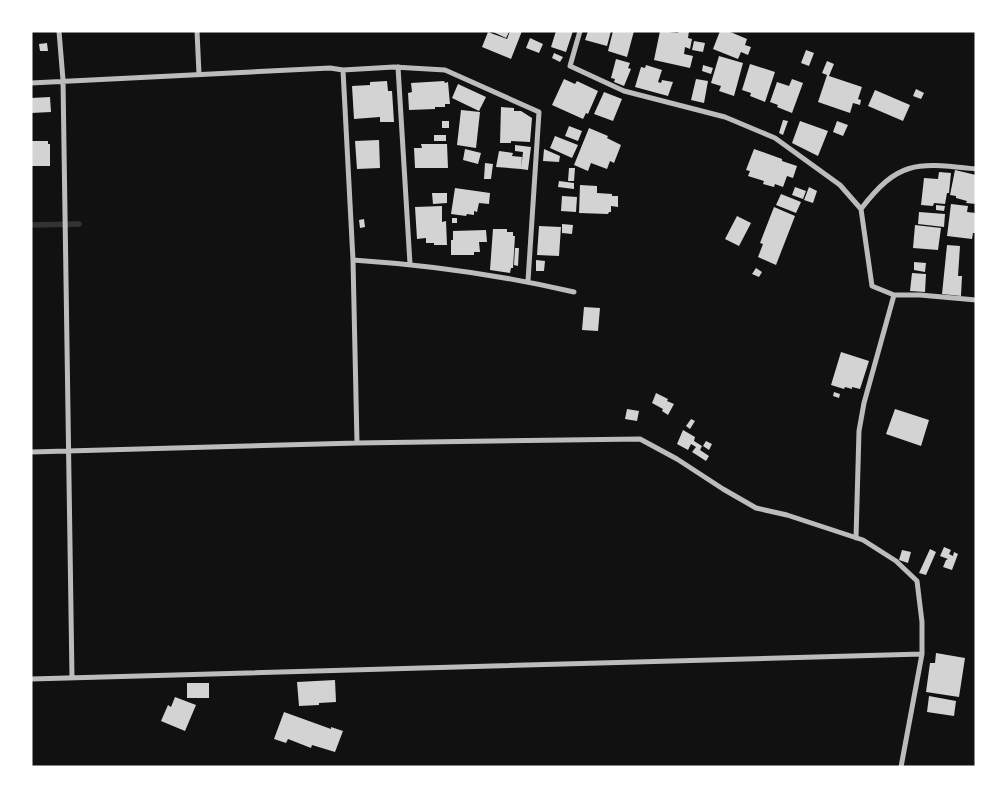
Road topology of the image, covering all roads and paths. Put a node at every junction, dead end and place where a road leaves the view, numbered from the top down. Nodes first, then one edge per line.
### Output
1 (59, 31) edge
2 (197, 31) edge
3 (580, 31) edge
4 (398, 67) junction
5 (343, 70) junction
6 (199, 74) junction
7 (63, 80) junction
8 (31, 83) edge
9 (976, 168) edge
10 (861, 209) junction
11 (353, 260) junction
12 (410, 264) junction
13 (528, 281) junction
14 (574, 292) dead end
15 (894, 295) junction
16 (976, 300) edge
17 (357, 443) junction
18 (68, 451) junction
19 (31, 452) edge
20 (856, 538) junction
21 (922, 654) junction
22 (31, 678) edge
23 (72, 678) junction
24 (901, 767) edge

1 - 7 street
2 - 6 street
3 - 10 street
4 - 5 street
4 - 12 street
4 - 13 street
5 - 6 street
5 - 11 street
6 - 7 street
7 - 8 street
7 - 18 street
9 - 10 street
10 - 15 street
11 - 12 street
11 - 17 street
12 - 13 street
13 - 14 street
15 - 16 street
15 - 20 street
17 - 18 street
17 - 20 street
18 - 19 street
18 - 23 street
20 - 21 street
21 - 23 street
21 - 24 street
22 - 23 street

